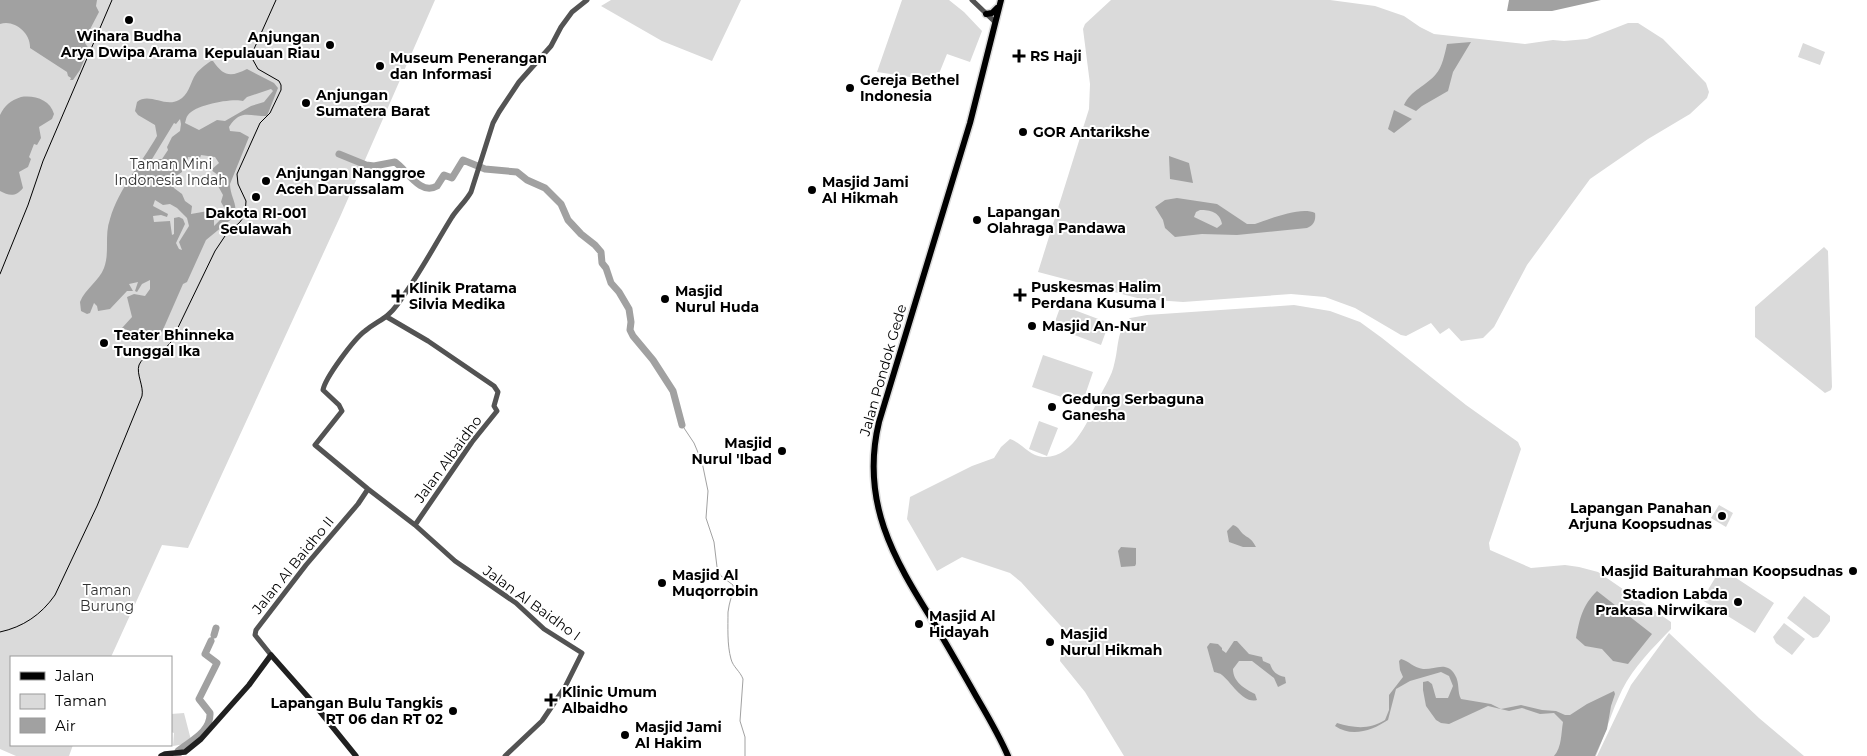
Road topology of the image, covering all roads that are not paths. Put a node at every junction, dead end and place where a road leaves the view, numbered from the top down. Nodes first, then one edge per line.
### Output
1 (586, 0) edge
2 (972, 0) edge
3 (1000, 1) edge
4 (986, 14) junction
5 (995, 22) junction
6 (387, 317) junction
7 (368, 490) junction
8 (414, 525) junction
9 (271, 655) junction
10 (161, 756) edge
11 (356, 756) edge
12 (505, 756) edge
13 (1008, 756) edge

1 - 6 street
2 - 4 street
3 - 4 main road
3 - 5 main road, Jalan Pondok Gede
4 - 5 street
5 - 13 main road, Jalan Pondok Gede
6 - 7 street, Jalan Al Baidho I
6 - 8 street, Jalan Albaidho
7 - 8 street, Jalan Al Baidho I
7 - 9 street, Jalan Al Baidho II
8 - 12 street, Jalan Al Baidho I
9 - 10 main road
9 - 11 main road

